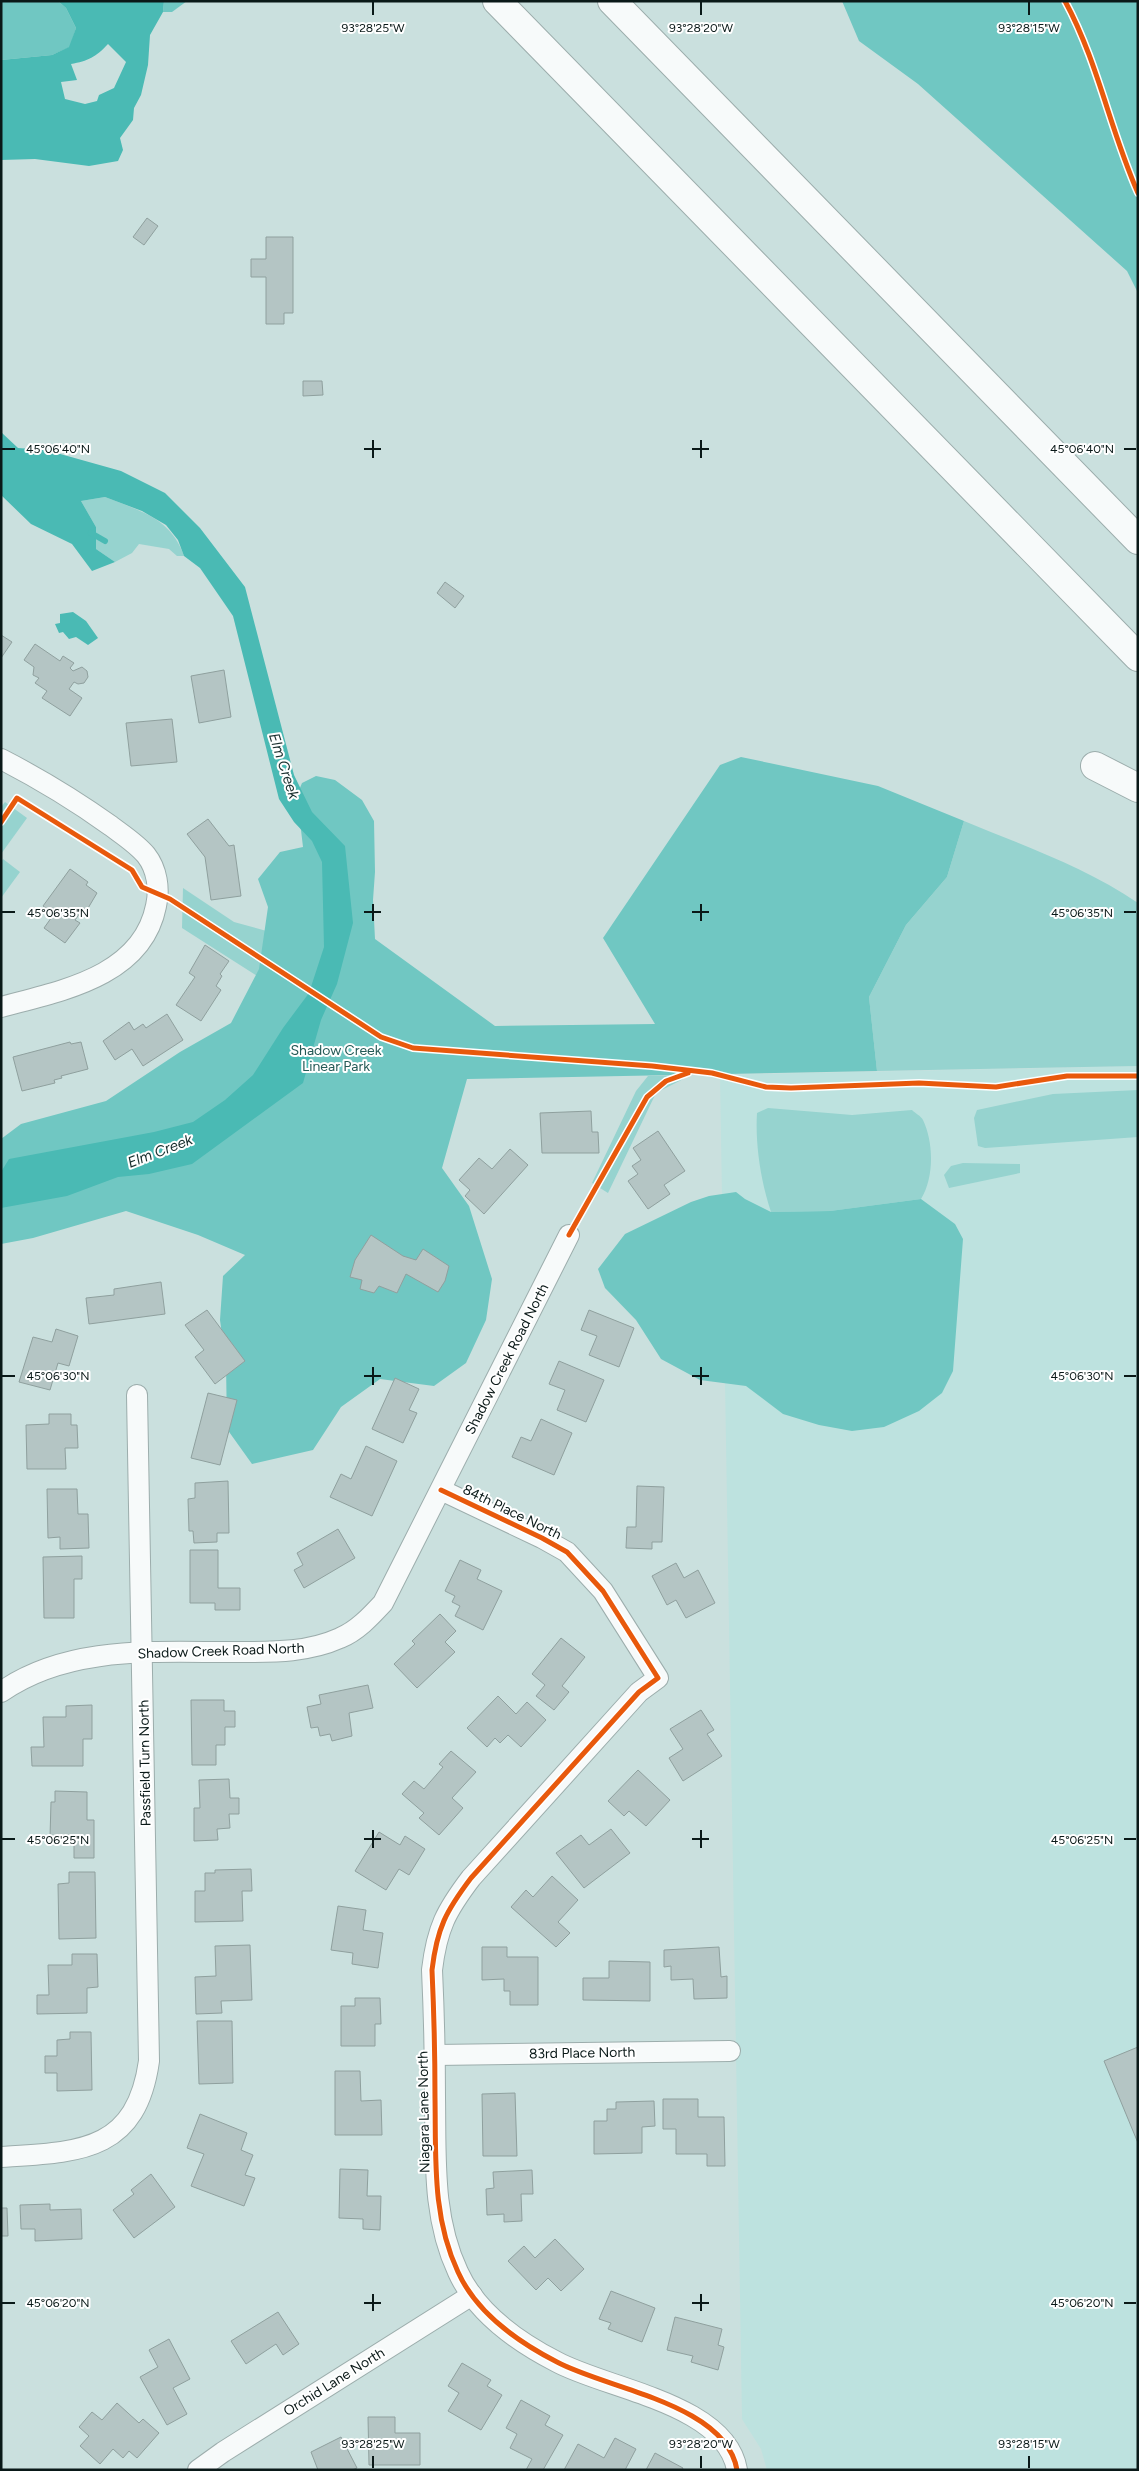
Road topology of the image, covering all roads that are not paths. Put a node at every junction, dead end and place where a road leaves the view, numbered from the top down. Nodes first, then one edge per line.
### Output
1 (497, 1) edge
2 (612, 1) edge
3 (1138, 540) edge
4 (1138, 657) edge
5 (1, 759) edge
6 (1095, 766) dead end
7 (1138, 788) edge
8 (1, 1008) edge
9 (569, 1236) dead end
10 (137, 1395) dead end
11 (441, 1490) junction
12 (143, 1653) junction
13 (658, 1678) joint
14 (1, 1692) edge
15 (730, 2050) dead end
16 (435, 2055) junction
17 (1, 2157) edge
18 (472, 2295) junction
19 (198, 2470) edge
20 (737, 2470) edge

1 - 4 highway
2 - 3 highway
5 - 8 street
6 - 7 highway
9 - 11 street, Shadow Creek Road North
10 - 12 street, Passfield Turn North
11 - 12 street, Shadow Creek Road North
11 - 13 street, 84th Place North
12 - 14 street, Shadow Creek Road North
12 - 17 street, Passfield Turn North
13 - 16 street, Niagara Lane North
15 - 16 street, 83rd Place North
16 - 18 street, Niagara Lane North
18 - 19 street, Orchid Lane North
18 - 20 street, Niagara Lane North

